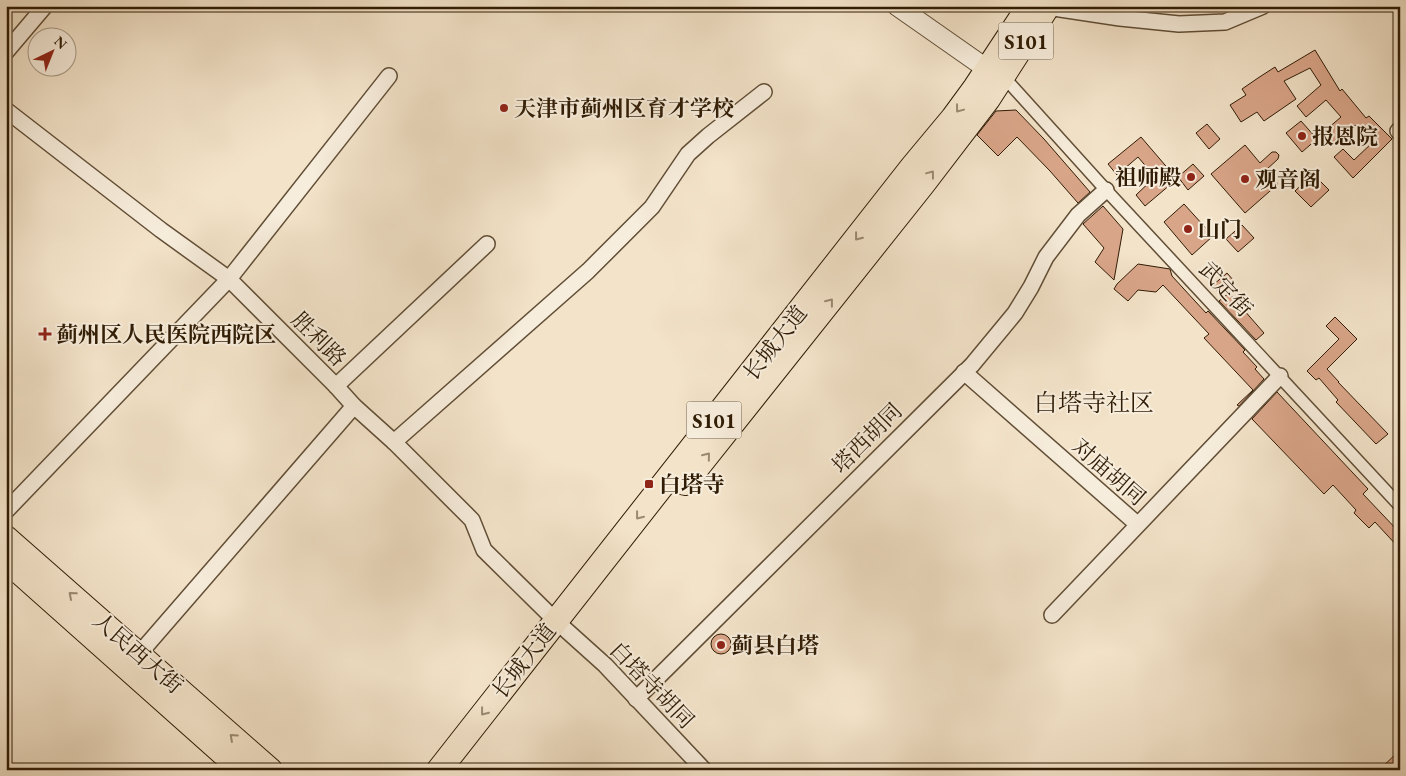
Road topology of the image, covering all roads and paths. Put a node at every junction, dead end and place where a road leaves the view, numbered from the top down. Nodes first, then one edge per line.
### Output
1 (45, 6) edge
2 (897, 6) edge
3 (912, 6) edge
4 (1041, 6) edge
5 (1262, 6) edge
6 (6, 52) edge
7 (994, 69) junction
8 (389, 76) dead end
9 (764, 92) dead end
10 (6, 110) edge
11 (1106, 190) junction
12 (487, 244) dead end
13 (229, 279) junction
14 (964, 372) junction
15 (1280, 376) junction
16 (336, 386) junction
17 (354, 406) junction
18 (394, 442) junction
19 (1400, 506) edge
20 (6, 511) edge
21 (1137, 524) junction
22 (6, 538) edge
23 (6, 560) edge
24 (1052, 615) dead end
25 (562, 626) junction
26 (139, 654) junction
27 (636, 699) junction
28 (242, 770) edge
29 (270, 770) edge
30 (439, 770) edge
31 (460, 770) edge
32 (704, 770) edge

1 - 6 street
2 - 7 street
3 - 7 street
4 - 5 street
4 - 7 main road, 长城大道 / S101
7 - 11 street, 武定街
7 - 25 main road, 长城大道 / S101
8 - 13 street
9 - 18 street
10 - 13 street, 胜利路
11 - 14 street, 塔西胡同
11 - 15 street, 武定街
12 - 16 street
13 - 16 street, 胜利路
13 - 20 street
14 - 21 street, 对庙胡同
14 - 27 street, 塔西胡同
15 - 19 street, 武定街
15 - 21 street
16 - 17 street, 胜利路
17 - 18 street, 胜利路
17 - 26 street
18 - 25 street, 胜利路
21 - 24 street
26 -> 22 main road, 人民西大街
23 - 28 main road, 人民西大街
25 - 27 street, 白塔寺胡同
25 -> 30 main road, 长城大道 / S101
25 - 31 main road, 长城大道 / S101
29 -> 26 main road, 人民西大街
27 - 32 street, 白塔寺胡同

